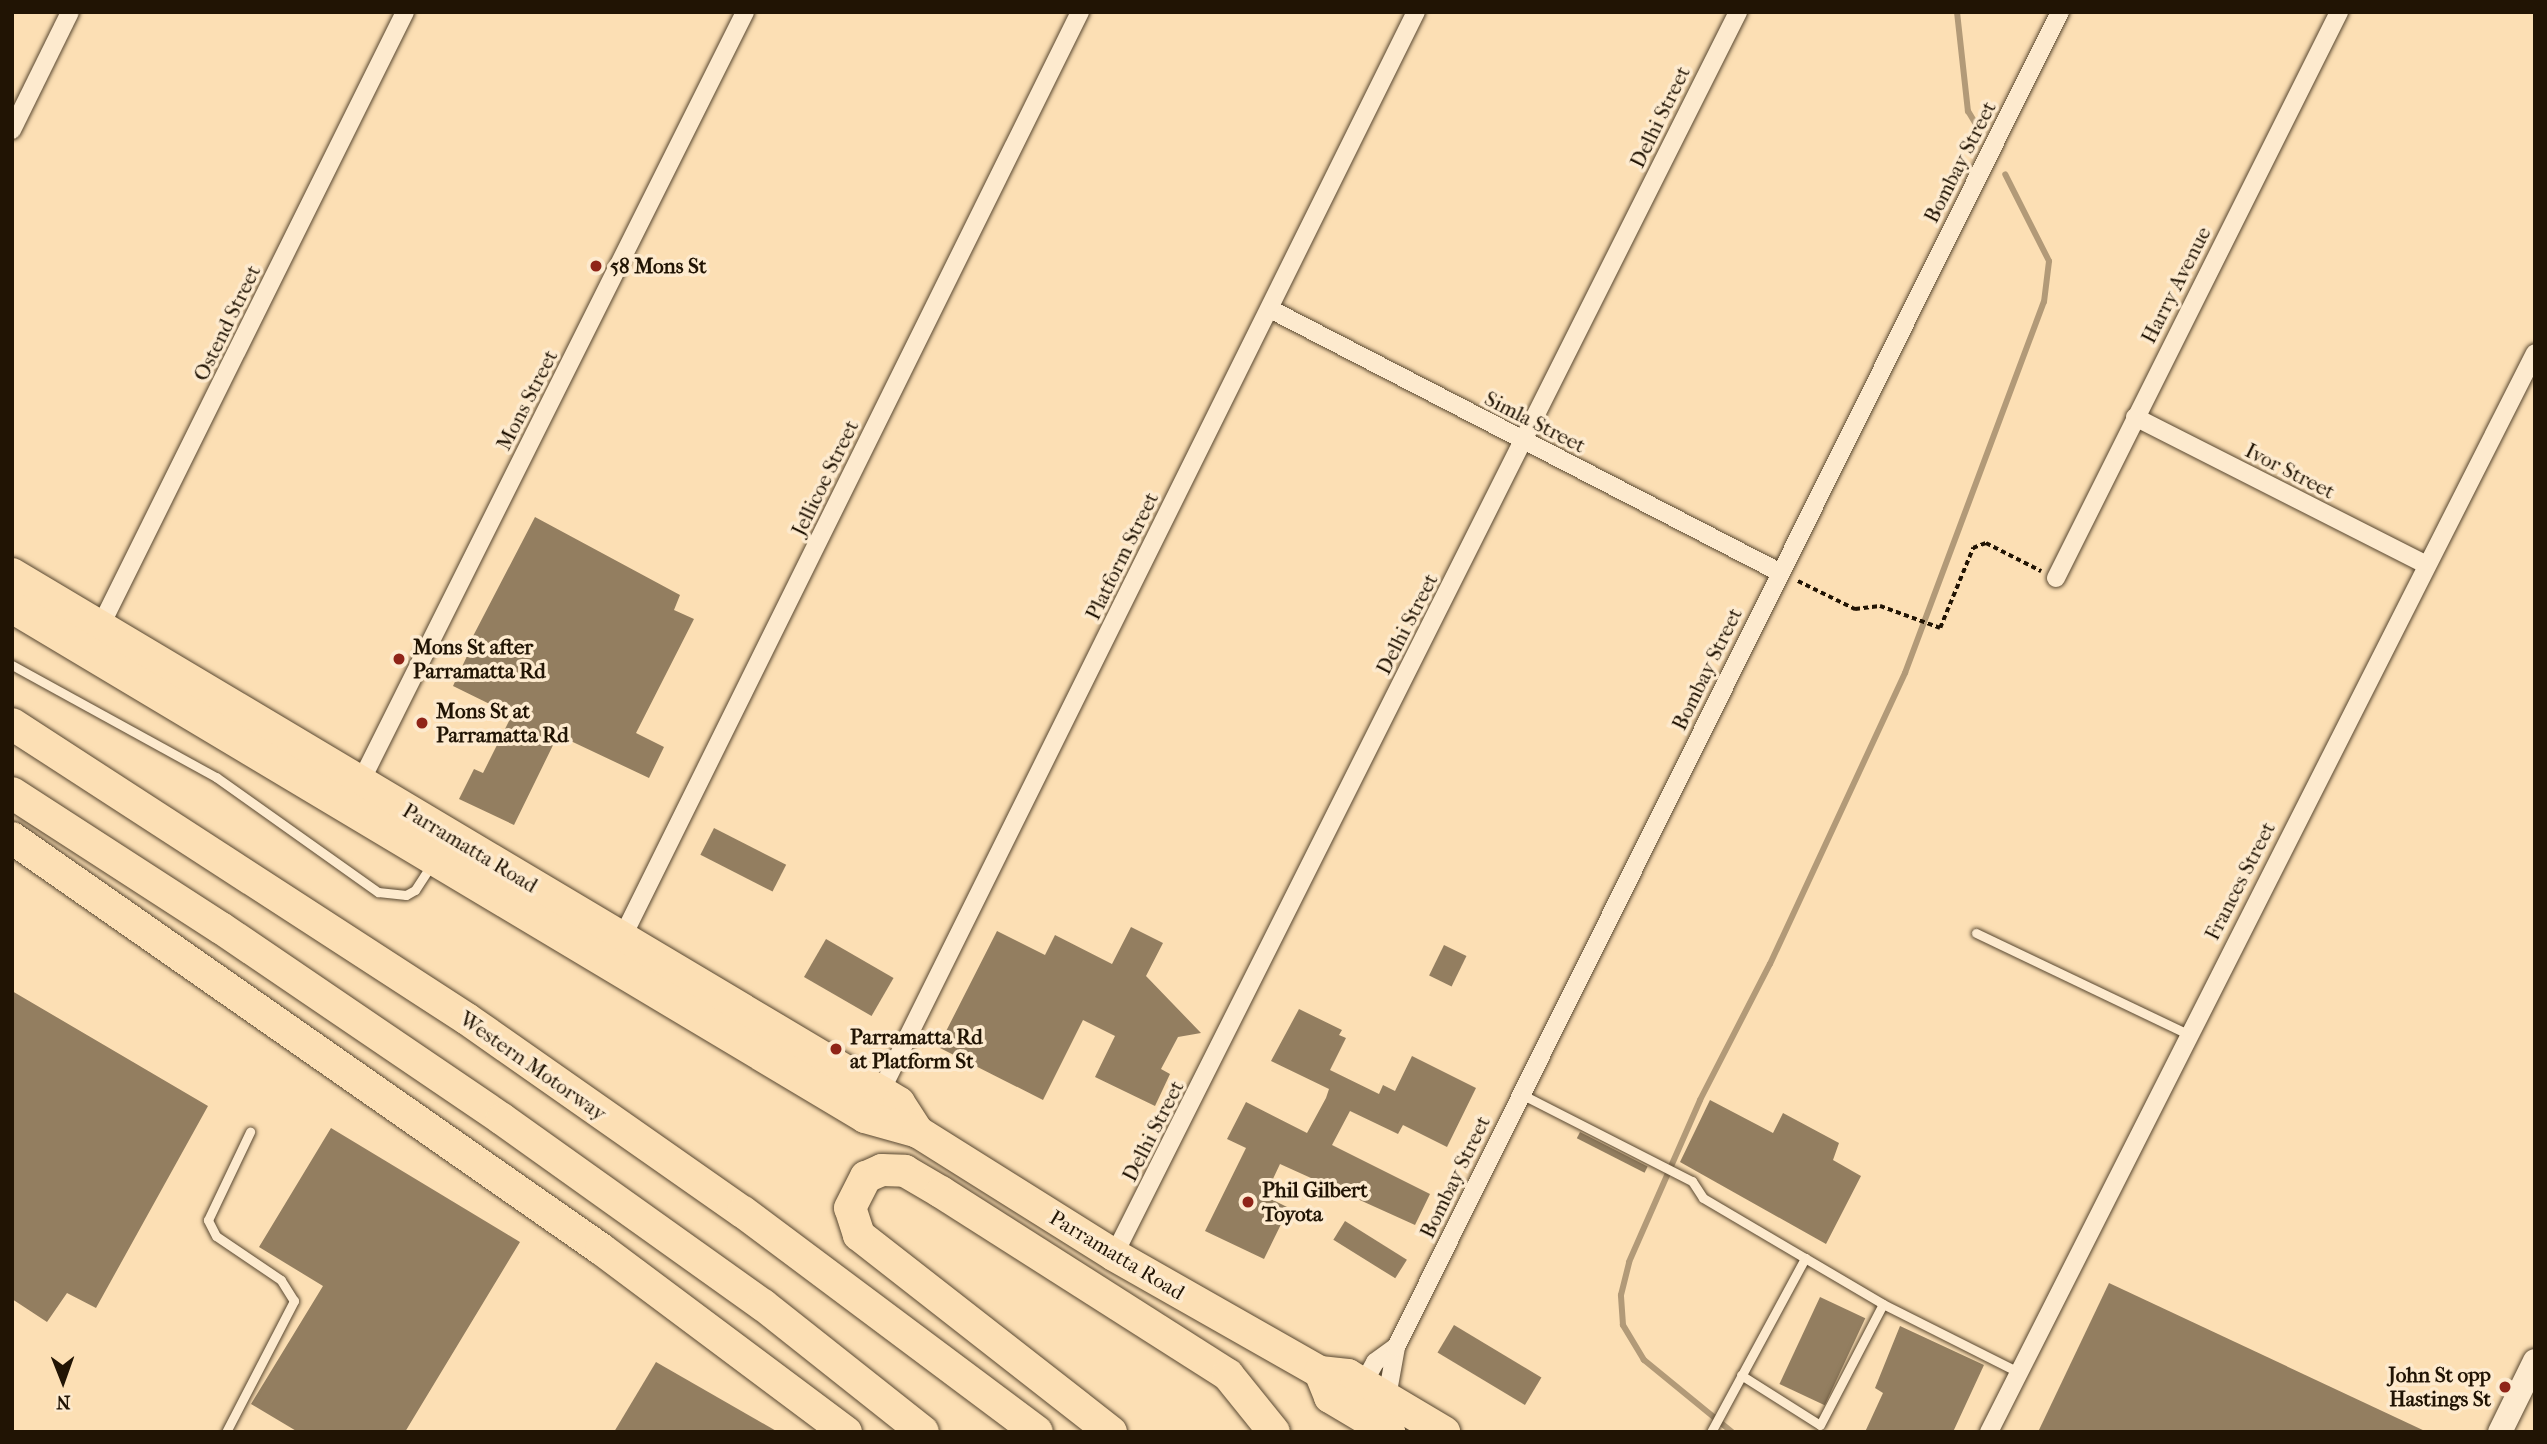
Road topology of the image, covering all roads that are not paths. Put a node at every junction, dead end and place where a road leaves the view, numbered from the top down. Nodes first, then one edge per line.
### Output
1 (70, 12) edge
2 (405, 12) edge
3 (745, 12) edge
4 (1080, 12) edge
5 (1416, 12) edge
6 (1738, 12) edge
7 (2060, 12) edge
8 (2339, 12) edge
9 (12, 130) edge
10 (1270, 309) junction
11 (2535, 353) edge
12 (2135, 417) junction
13 (1523, 442) junction
14 (2425, 564) junction
15 (1781, 573) junction
16 (12, 574) edge
17 (2056, 578) road end
18 (12, 607) edge
19 (93, 639) junction
20 (12, 664) edge
21 (12, 724) edge
22 (12, 793) edge
23 (353, 795) junction
24 (12, 838) edge
25 (442, 848) junction
26 (1976, 933) dead end
27 (615, 951) junction
28 (2188, 1034) junction
29 (1521, 1094) junction
30 (873, 1105) junction
31 (250, 1132) dead end
32 (1114, 1255) junction
33 (1805, 1258) junction
34 (1883, 1304) junction
35 (1396, 1348) junction
36 (2535, 1361) edge
37 (2018, 1372) junction
38 (1741, 1375) junction
39 (1370, 1416) edge
40 (1711, 1431) edge
41 (226, 1432) edge
42 (846, 1432) edge
43 (923, 1432) edge
44 (1037, 1432) edge
45 (1111, 1432) edge
46 (1274, 1432) edge
47 (1444, 1432) edge
48 (1989, 1432) edge
49 (2500, 1432) edge

1 - 9 street
2 - 19 street, Ostend Street
3 - 23 street, Mons Street
4 - 27 street, Jellicoe Street
5 - 10 street, Platform Street
6 - 13 street, Delhi Street
7 - 15 street, Bombay Street
8 - 12 street, Harry Avenue
10 - 13 street, Simla Street
10 - 30 street, Platform Street
11 - 14 street, Frances Street
12 - 14 street, Ivor Street
12 - 17 street, Harry Avenue
13 - 15 street, Simla Street
13 - 32 street, Delhi Street
14 - 28 street, Frances Street
15 - 29 street, Bombay Street
16 - 19 highway, Parramatta Road
18 - 19 highway, Parramatta Road
19 - 23 highway, Parramatta Road
20 - 25 lane
21 - 44 highway, Western Motorway
22 - 43 highway
23 - 25 highway, Parramatta Road
24 - 42 highway
25 - 27 highway, Parramatta Road
26 - 28 lane
27 - 30 highway, Parramatta Road
28 - 37 street, Frances Street
29 - 33 lane
29 - 35 street, Bombay Street
30 - 32 highway, Parramatta Road
31 - 41 lane
32 - 39 highway, Parramatta Road
33 - 34 lane
33 - 38 lane
34 - 37 lane
34 - 38 lane
35 - 39 street, Bombay Street
35 - 39 street, Bombay Street
36 - 49 street
37 - 48 street, Frances Street
38 - 40 lane
39 - 47 highway, Parramatta Road
45 - 46 highway

